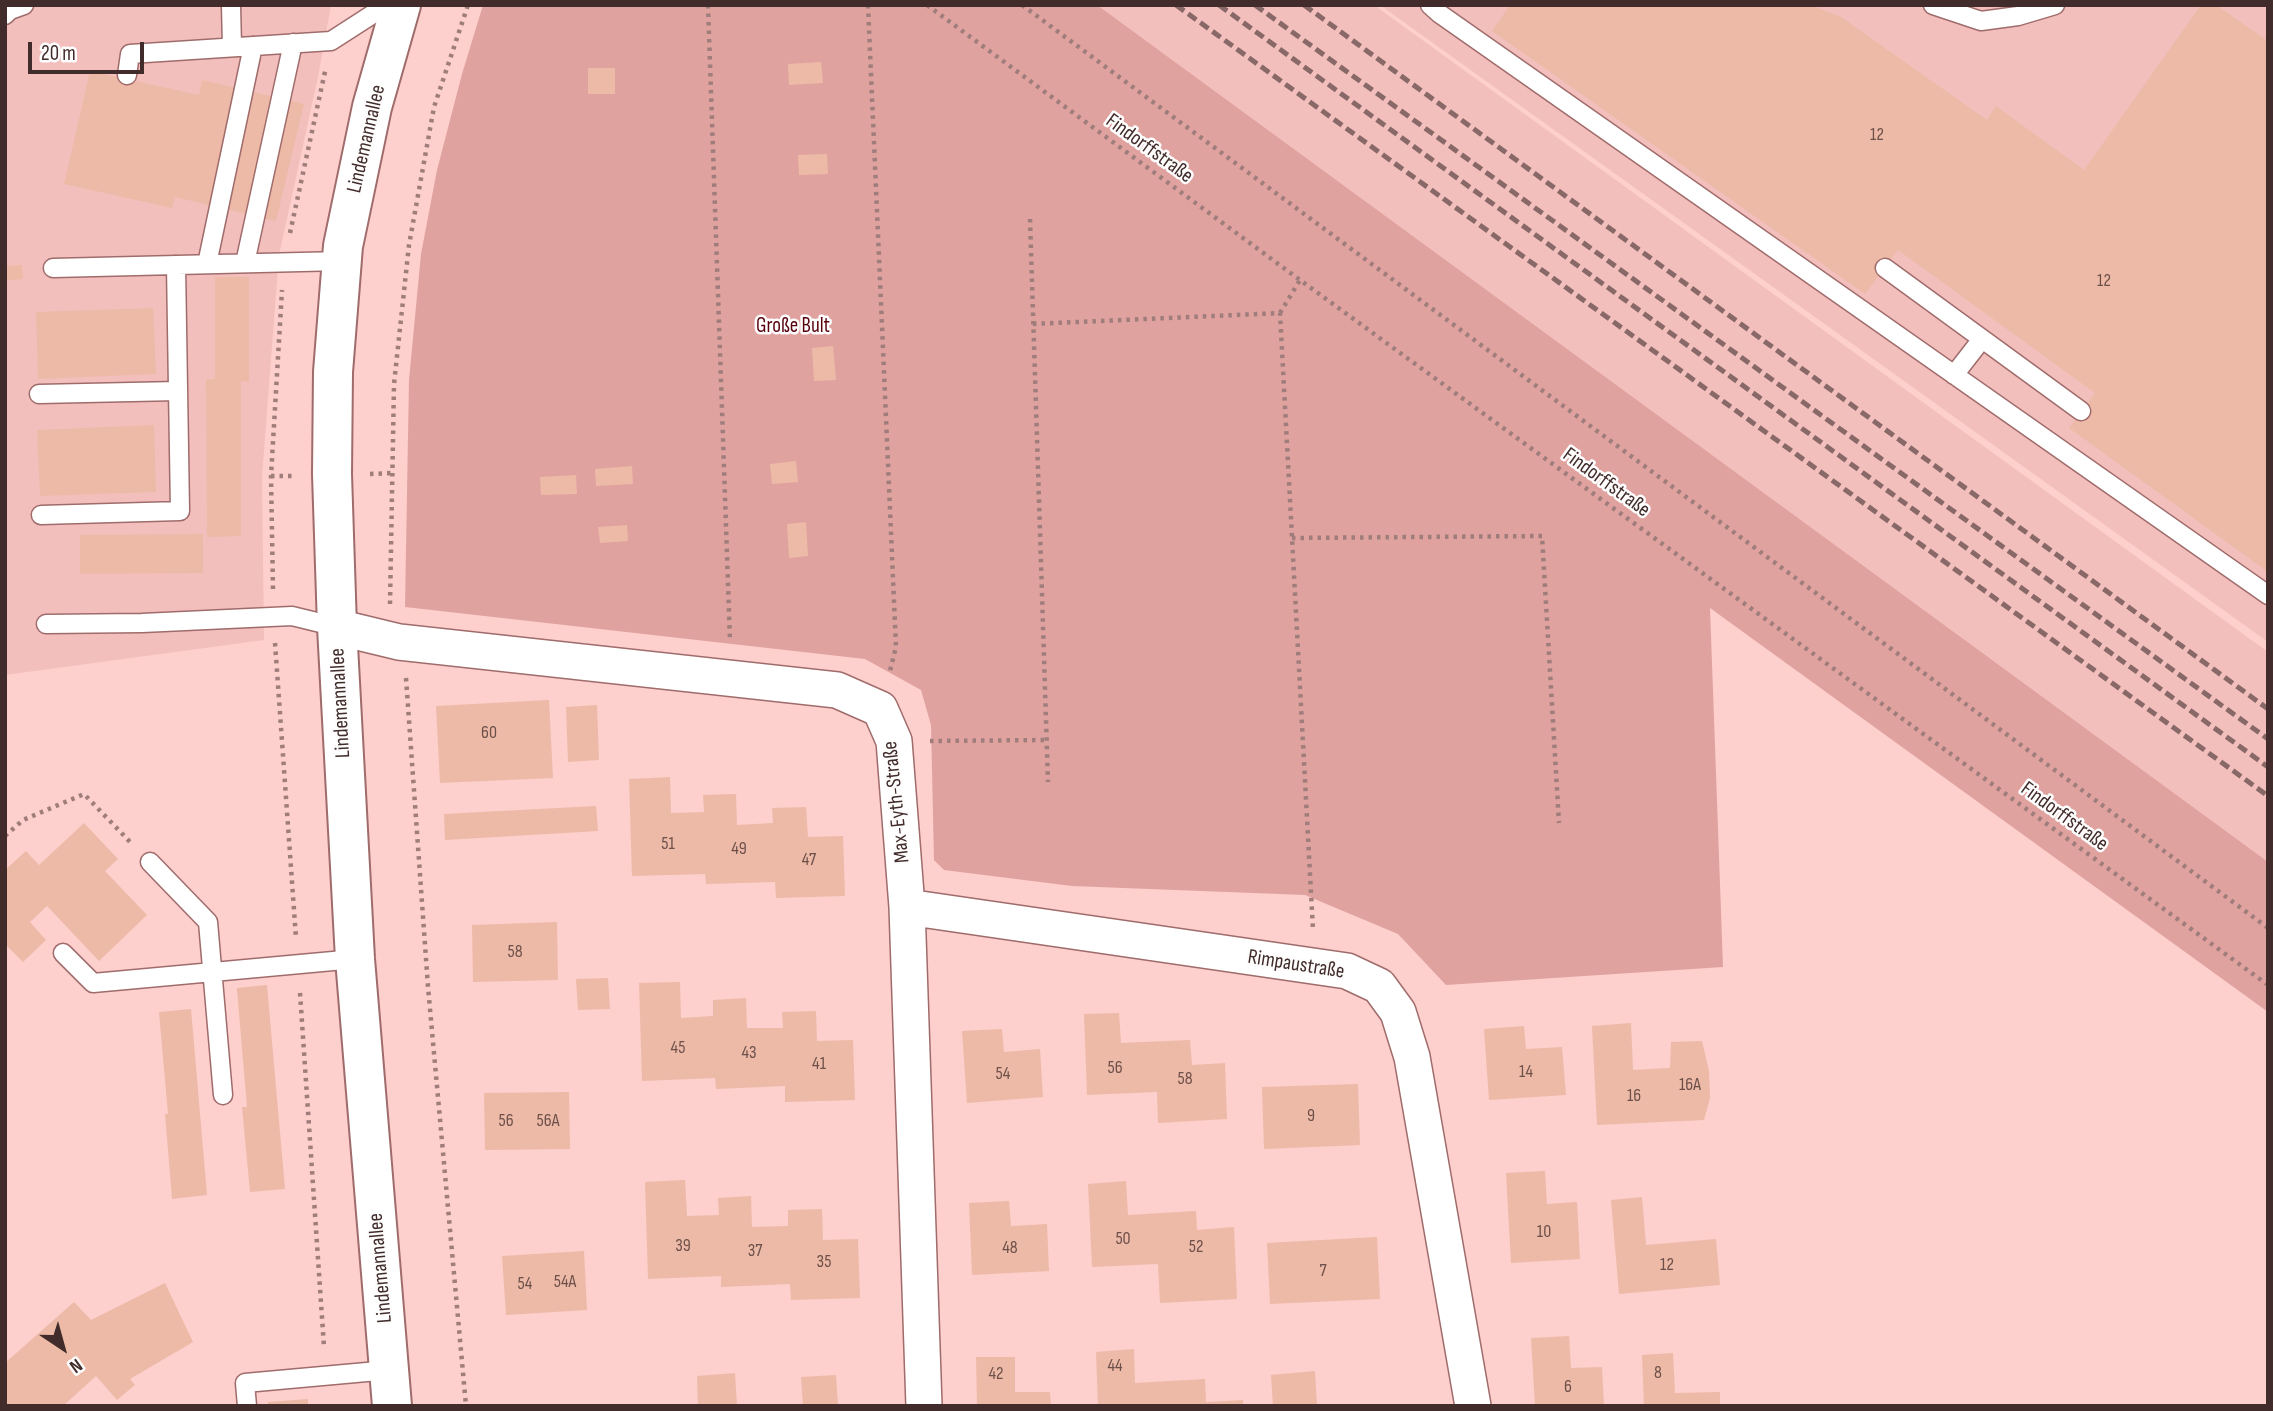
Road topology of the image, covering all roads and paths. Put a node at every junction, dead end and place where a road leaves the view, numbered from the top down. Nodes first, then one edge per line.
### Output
1 (24, 5) edge
2 (231, 5) edge
3 (387, 5) edge
4 (401, 5) edge
5 (468, 5) edge
6 (708, 5) edge
7 (868, 5) edge
8 (927, 5) edge
9 (1021, 5) edge
10 (1430, 5) edge
11 (1933, 5) edge
12 (2055, 5) edge
13 (5, 15) edge
14 (331, 41) junction
15 (293, 43) junction
16 (253, 46) junction
17 (232, 47) junction
18 (127, 75) dead end
19 (1030, 219) dead end
20 (342, 261) junction
21 (284, 262) junction
22 (246, 263) junction
23 (207, 264) junction
24 (176, 265) junction
25 (53, 268) dead end
26 (1885, 268) dead end
27 (1300, 280) junction
28 (1280, 313) junction
29 (1033, 324) junction
30 (1982, 339) junction
31 (1954, 375) junction
32 (178, 391) junction
33 (39, 394) dead end
34 (2081, 411) dead end
35 (41, 514) dead end
36 (1292, 538) junction
37 (2268, 596) edge
38 (273, 617) junction
39 (46, 624) dead end
40 (337, 627) junction
41 (399, 642) junction
42 (731, 678) junction
43 (880, 709) junction
44 (1047, 740) junction
45 (894, 741) junction
46 (1048, 782) dead end
47 (1559, 823) dead end
48 (5, 836) edge
49 (150, 862) joint
50 (907, 907) junction
51 (2268, 928) edge
52 (64, 953) dead end
53 (355, 960) junction
54 (298, 964) junction
55 (1315, 967) junction
56 (212, 972) junction
57 (2268, 985) edge
58 (223, 1095) dead end
59 (327, 1376) junction
60 (391, 1388) edge
61 (247, 1406) edge
62 (466, 1406) edge
63 (924, 1406) edge
64 (1473, 1406) edge

1 - 13 lane
2 - 17 lane
3 - 14 lane
4 - 20 street, Lindemannallee
5 - 41 path
6 - 42 path
7 - 43 path
8 - 27 path, Findorffstraße
9 - 51 path, Findorffstraße
10 - 31 lane
11 - 12 lane
14 - 15 lane
14 - 21 path
15 - 16 lane
15 - 22 lane
16 - 17 lane
16 - 23 lane
17 - 18 lane
19 - 29 path
20 - 21 lane
20 - 40 street, Lindemannallee
21 - 22 lane
21 - 38 path
22 - 23 lane
23 - 24 lane
24 - 25 lane
24 - 32 lane
26 - 30 lane
27 - 28 path
27 - 57 path, Findorffstraße
28 - 29 path
28 - 36 path
29 - 44 path
30 - 31 lane
30 - 34 lane
31 - 37 lane
32 - 33 lane
32 - 35 lane
36 - 47 path
36 - 55 path
38 - 39 lane
38 - 40 lane
38 - 54 path
40 - 41 street
40 - 53 street, Lindemannallee
41 - 42 street
41 - 62 path
42 - 43 street
43 - 45 street, Max-Eyth-Straße
44 - 45 path
44 - 46 path
45 - 50 street, Max-Eyth-Straße
48 - 49 path
49 - 56 lane
50 - 55 street, Rimpaustraße
50 - 63 street, Max-Eyth-Straße
52 - 56 lane
53 - 54 lane
53 - 60 street, Lindemannallee
54 - 56 lane
54 - 59 path
55 - 64 street, Rimpaustraße
56 - 58 lane
59 - 60 lane
59 - 61 lane

